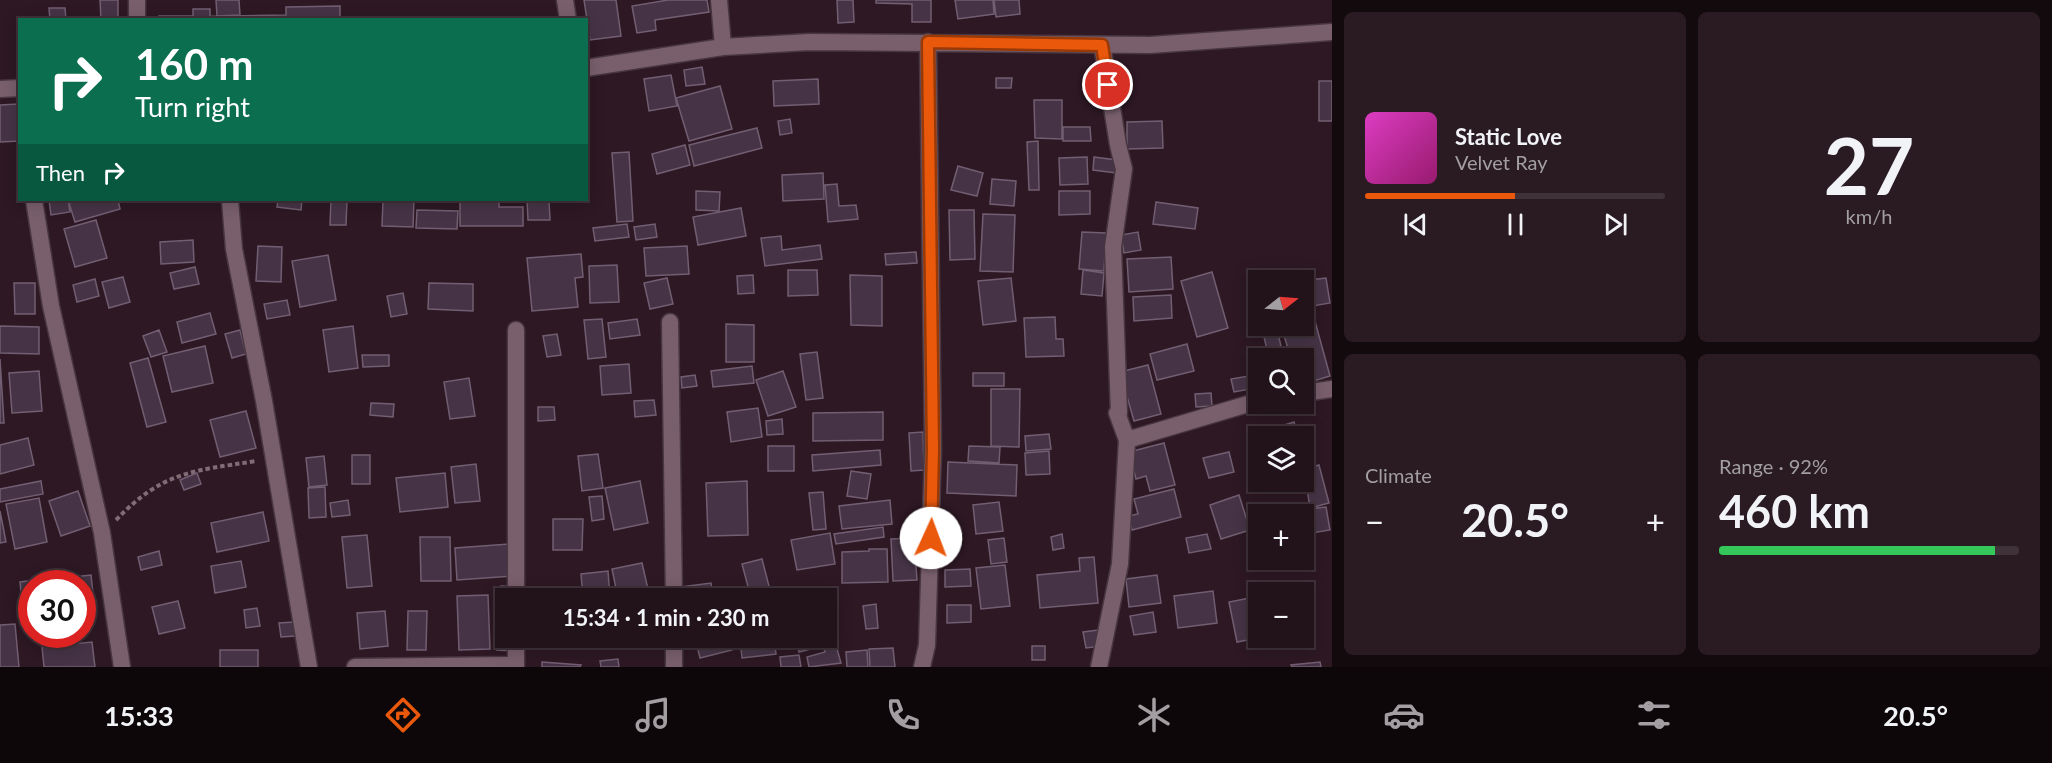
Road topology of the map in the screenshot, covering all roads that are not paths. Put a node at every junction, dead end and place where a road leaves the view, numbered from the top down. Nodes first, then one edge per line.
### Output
1 (137, 0) edge
2 (565, 0) edge
3 (719, 0) edge
4 (137, 18) edge
5 (568, 18) edge
6 (1332, 32) edge
7 (928, 42) junction
8 (1102, 45) junction
9 (723, 47) junction
10 (588, 68) edge
11 (18, 88) edge
12 (0, 89) edge
13 (34, 201) edge
14 (230, 201) edge
15 (670, 322) dead end
16 (516, 330) dead end
17 (1332, 388) edge
18 (1314, 391) edge
19 (1248, 403) edge
20 (1127, 440) junction
21 (516, 588) edge
22 (674, 588) edge
23 (515, 648) edge
24 (674, 648) edge
25 (122, 667) edge
26 (309, 667) edge
27 (355, 667) edge
28 (514, 667) edge
29 (674, 667) edge
30 (922, 667) edge
31 (1099, 667) edge

1 - 4 street
2 - 5 street
3 - 9 street
6 - 8 street
7 - 8 street
7 - 9 street
7 - 30 street
8 - 20 street
9 - 10 street
11 - 12 street
13 - 25 street
14 - 26 street
15 - 22 street
16 - 21 street
17 - 18 street
19 - 20 street
20 - 31 street
23 - 28 street
24 - 29 street
27 - 28 street

